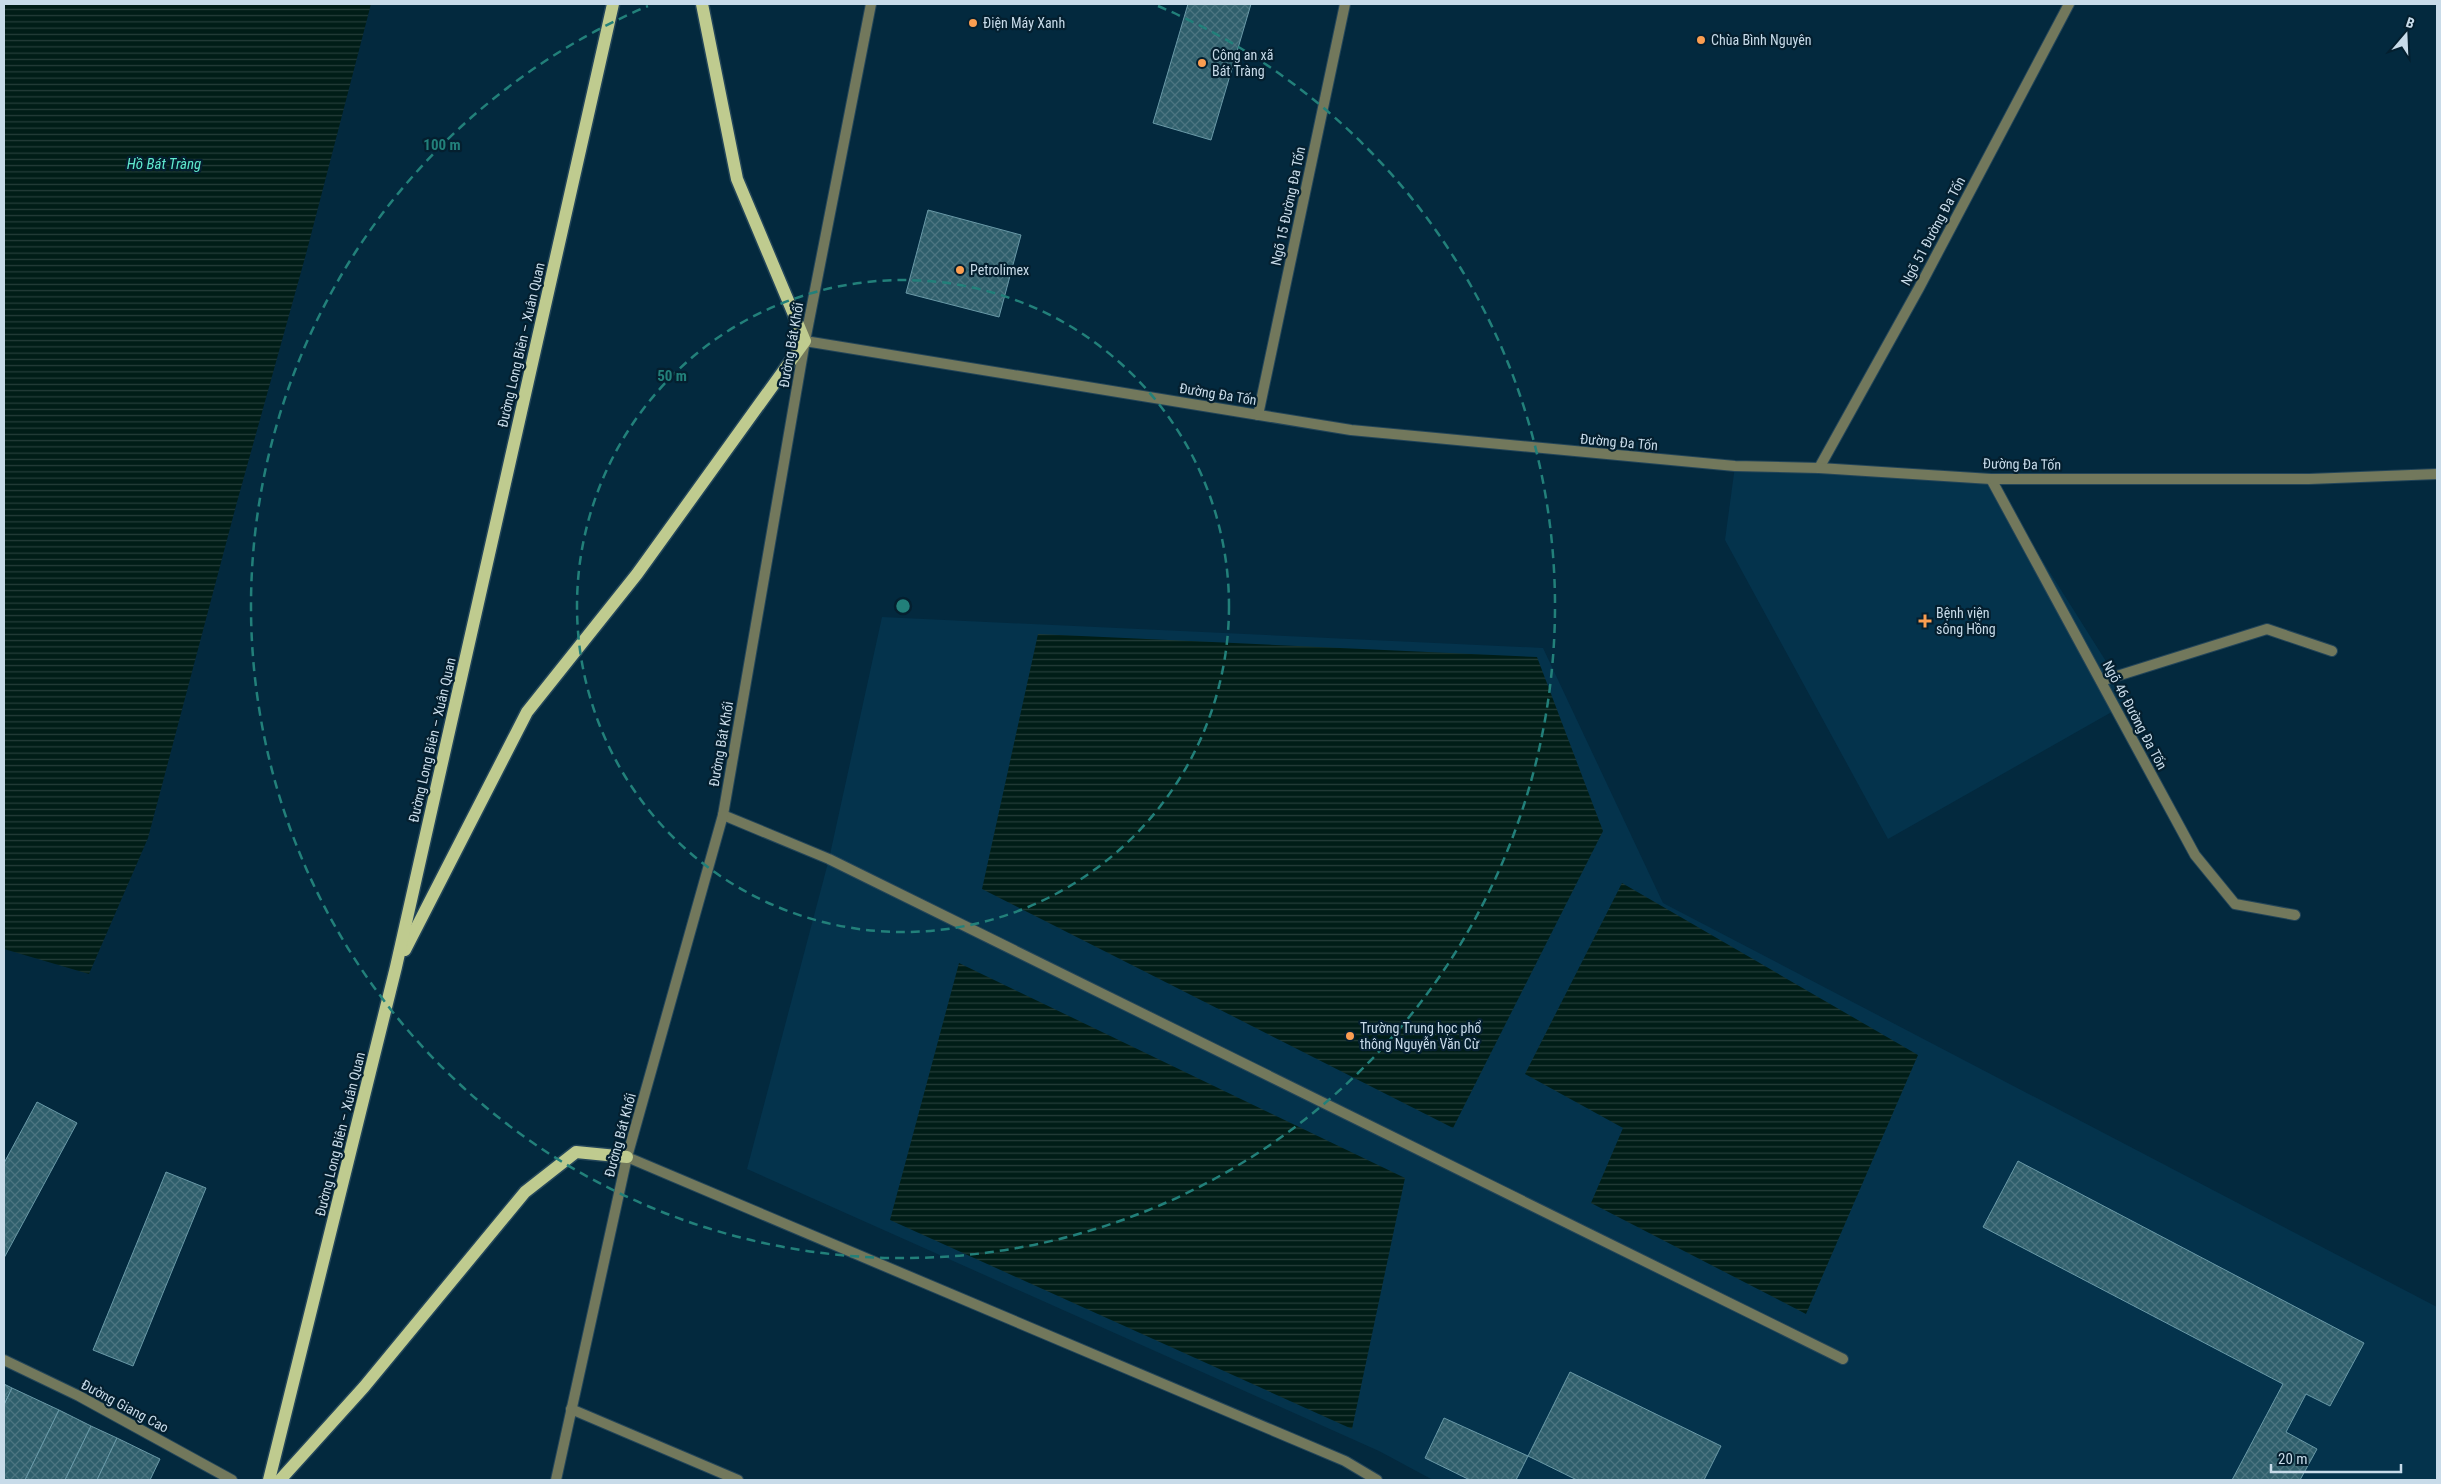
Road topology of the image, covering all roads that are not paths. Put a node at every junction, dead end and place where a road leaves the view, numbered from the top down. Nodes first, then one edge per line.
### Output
1 (613, 4) edge
2 (702, 4) edge
3 (871, 4) edge
4 (1346, 4) edge
5 (2069, 4) edge
6 (805, 341) junction
7 (1258, 415) junction
8 (1819, 468) junction
9 (2437, 474) edge
10 (1992, 479) junction
11 (2332, 651) dead end
12 (2101, 681) junction
13 (723, 816) junction
14 (2295, 915) dead end
15 (396, 967) junction
16 (627, 1157) junction
17 (1843, 1359) dead end
18 (4, 1360) edge
19 (571, 1410) junction
20 (232, 1480) edge
21 (269, 1480) edge
22 (280, 1480) edge
23 (556, 1480) edge
24 (738, 1480) edge
25 (1377, 1480) edge

1 - 15 main road, Đường Long Biên – Xuân Quan
2 - 6 main road
3 - 6 street, Đường Bát Khối
4 - 7 street, Ngõ 15 Đường Đa Tốn
5 - 8 street, Ngõ 51 Đường Đa Tốn
6 - 7 street, Đường Đa Tốn
6 - 13 street, Đường Bát Khối
6 - 15 main road
7 - 8 street, Đường Đa Tốn
8 - 10 street, Đường Đa Tốn
9 - 10 street, Đường Đa Tốn
10 - 12 street, Ngõ 46 Đường Đa Tốn
11 - 12 street
12 - 14 street, Ngõ 46 Đường Đa Tốn
13 - 16 street, Đường Bát Khối
13 - 17 street
15 - 21 main road, Đường Long Biên – Xuân Quan
16 - 19 street, Đường Bát Khối
16 - 22 main road
16 - 25 street
18 - 20 street, Đường Giang Cao
19 - 23 street, Đường Bát Khối
19 - 24 street

